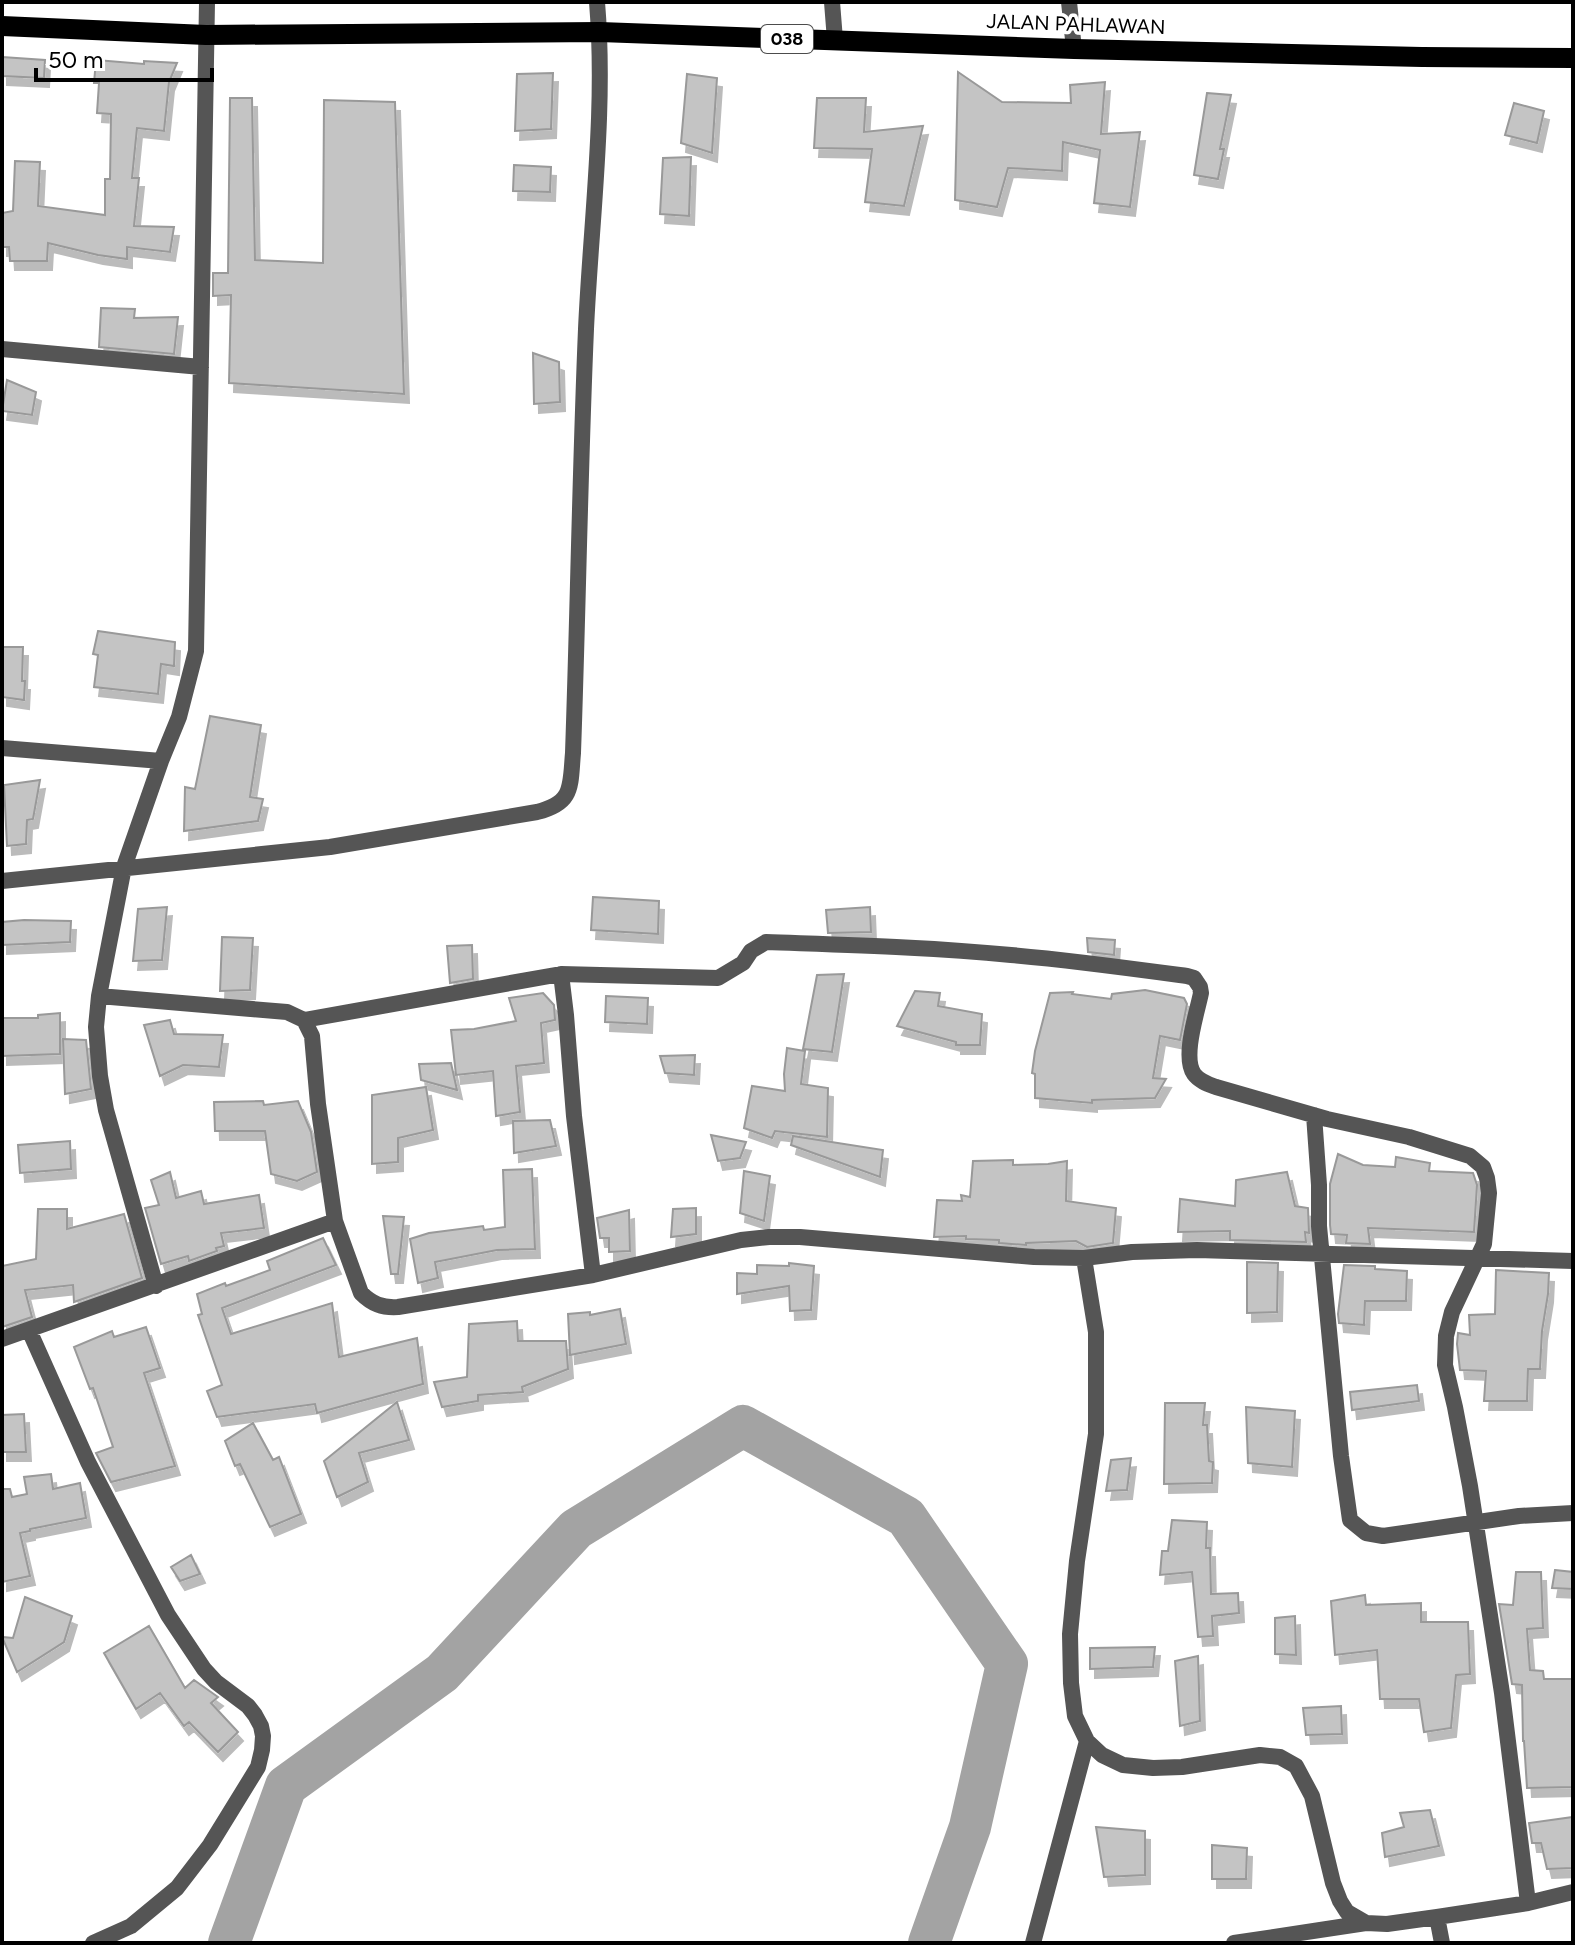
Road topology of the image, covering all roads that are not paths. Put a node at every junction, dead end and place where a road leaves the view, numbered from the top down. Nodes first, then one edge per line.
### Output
1 (207, 2) edge
2 (597, 2) edge
3 (832, 2) edge
4 (1069, 2) edge
5 (2, 26) edge
6 (600, 32) junction
7 (206, 35) junction
8 (835, 40) junction
9 (1074, 49) junction
10 (1573, 58) edge
11 (2, 349) edge
12 (201, 367) junction
13 (2, 748) edge
14 (161, 761) junction
15 (124, 867) junction
16 (2, 881) edge
17 (561, 974) junction
18 (99, 996) junction
19 (304, 1020) junction
20 (1314, 1115) junction
21 (335, 1221) junction
22 (1322, 1255) junction
23 (1478, 1257) junction
24 (1084, 1258) junction
25 (1573, 1261) edge
26 (593, 1275) junction
27 (156, 1286) junction
28 (29, 1330) junction
29 (2, 1339) edge
30 (1573, 1513) edge
31 (1474, 1522) junction
32 (1087, 1741) junction
33 (1573, 1892) edge
34 (1528, 1903) junction
35 (1437, 1917) junction
36 (1366, 1923) junction
37 (93, 1943) edge
38 (1033, 1943) edge
39 (1234, 1943) edge
40 (1442, 1943) edge

1 - 7 street
2 - 6 street
3 - 8 street
4 - 9 street
5 - 7 main road, JALAN PAHLAWAN / 038
6 - 7 main road, JALAN PAHLAWAN / 038
6 - 8 main road, JALAN PAHLAWAN / 038
6 - 15 street
7 - 12 street
8 - 9 main road, JALAN PAHLAWAN / 038
9 - 10 main road, JALAN PAHLAWAN / 038
11 - 12 street
12 - 14 street
13 - 14 street
14 - 15 street
15 - 16 street
15 - 18 street
17 - 19 street
17 - 20 street
17 - 26 street
18 - 19 street
18 - 27 street
19 - 21 street
20 - 22 street
20 - 23 street
21 - 26 street
21 - 27 street
22 - 23 street
22 - 24 street
22 - 31 street
23 - 25 street
23 - 31 street
24 - 26 street
24 - 32 street
27 - 28 street
28 - 29 street
28 - 37 street
30 - 31 street
31 - 34 street
32 - 36 street
32 - 38 street
33 - 34 street
34 - 35 street
35 - 36 street
35 - 40 street
36 - 39 street

